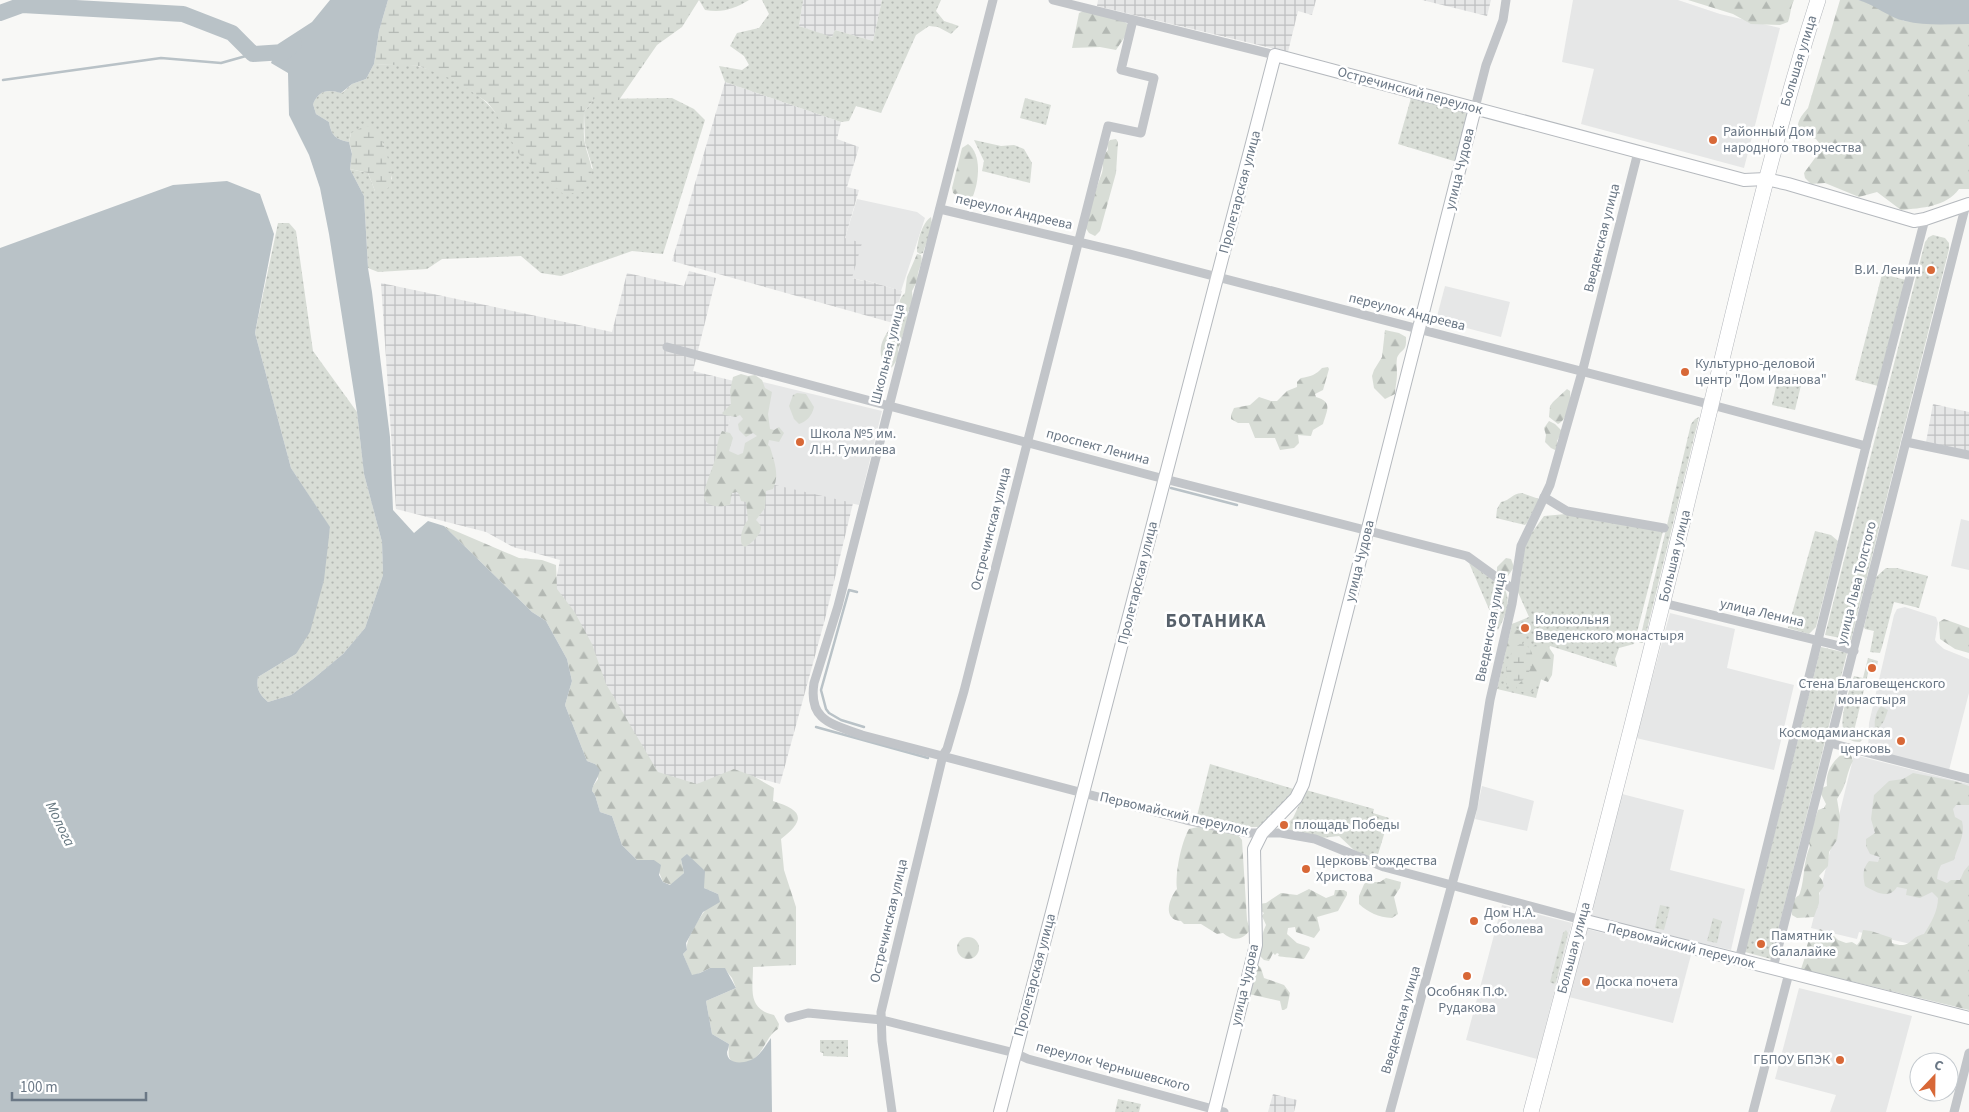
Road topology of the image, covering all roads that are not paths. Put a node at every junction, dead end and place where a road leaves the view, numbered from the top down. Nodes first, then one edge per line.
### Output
1 (993, 0) edge
2 (1053, 0) edge
3 (1506, 0) edge
4 (1818, 0) edge
5 (1133, 20) junction
6 (1276, 55) junction
7 (1475, 108) junction
8 (1638, 152) junction
9 (1766, 179) junction
10 (1967, 204) edge
11 (940, 209) junction
12 (1925, 219) junction
13 (1078, 242) junction
14 (1217, 277) junction
15 (1419, 329) junction
16 (667, 347) dead end
17 (1582, 372) junction
18 (1712, 405) junction
19 (889, 407) junction
20 (1027, 442) junction
21 (1906, 442) junction
22 (1866, 446) junction
23 (1969, 455) edge
24 (1165, 479) junction
25 (1544, 498) junction
26 (1664, 528) dead end
27 (1368, 530) junction
28 (1514, 590) junction
29 (1663, 603) junction
30 (1818, 640) junction
31 (1854, 651) junction
32 (818, 714) joint
33 (1830, 743) junction
34 (943, 755) junction
35 (1969, 779) edge
36 (1084, 793) junction
37 (1262, 833) junction
38 (1453, 886) junction
39 (1582, 920) junction
40 (1739, 960) junction
41 (1773, 968) junction
42 (1789, 973) junction
43 (789, 1018) dead end
44 (1969, 1018) edge
45 (882, 1020) junction
46 (1015, 1052) junction
47 (1969, 1053) edge
48 (1218, 1111) edge
49 (892, 1112) edge
50 (1000, 1112) edge
51 (1390, 1112) edge
52 (1531, 1112) edge
53 (1753, 1112) edge
54 (1954, 1112) edge

1 - 11 street, Школьная улица
2 - 5 street, Остречинский переулок
3 - 7 street, улица Чудова
4 - 9 main road, Большая улица
5 - 6 street, Остречинский переулок
5 - 13 street, Остречинская улица
6 - 7 street, Остречинский переулок
6 - 14 street, Пролетарская улица
7 - 8 street, Остречинский переулок
7 - 15 street, улица Чудова
8 - 9 street, Остречинский переулок
8 - 17 street, Введенская улица
9 - 12 street, Остречинский переулок
9 - 18 main road, Большая улица
10 - 12 street
10 - 21 street, улица Льва Толстого
11 - 13 street, переулок Андреева
11 - 19 street, Школьная улица
12 - 22 street, улица Льва Толстого
13 - 14 street, переулок Андреева
13 - 20 street, Остречинская улица
14 - 15 street, переулок Андреева
14 - 24 street, Пролетарская улица
15 - 17 street, переулок Андреева
15 - 27 street, улица Чудова
16 - 19 street, проспект Ленина
17 - 18 street, переулок Андреева
17 - 25 street, Введенская улица
18 - 22 street, переулок Андреева
18 - 29 main road, Большая улица
19 - 20 street, проспект Ленина
19 - 32 street, Школьная улица
20 - 24 street, проспект Ленина
20 - 34 street, Остречинская улица
21 - 23 street
21 - 31 street, улица Льва Толстого
22 - 30 street, улица Льва Толстого
24 - 27 street, проспект Ленина
24 - 36 street, Пролетарская улица
25 - 26 street
25 - 28 street, Введенская улица
27 - 28 street, проспект Ленина
27 - 37 street, улица Чудова
28 - 38 street, Введенская улица
29 - 30 street, улица Ленина
29 - 39 main road, Большая улица
30 - 31 street, улица Ленина
30 - 40 street, улица Льва Толстого
31 - 33 street, улица Льва Толстого
32 - 34 street, Первомайский переулок
33 - 35 street
33 - 41 street, улица Льва Толстого
34 - 36 street, Первомайский переулок
34 - 45 street, Остречинская улица
36 - 37 street, Первомайский переулок
36 - 46 street, Пролетарская улица
37 - 38 street, Первомайский переулок
37 - 48 street, улица Чудова
38 - 39 street, Первомайский переулок
38 - 51 street, Введенская улица
39 - 40 street, Первомайский переулок
39 - 52 main road, Большая улица
40 - 41 street, Первомайский переулок
41 - 42 street, Первомайский переулок
42 - 44 street, Первомайский переулок
42 - 53 street
43 - 45 street, переулок Чернышевского
45 - 46 street, переулок Чернышевского
45 - 49 street, Остречинская улица
46 - 48 street, переулок Чернышевского
46 - 50 street, Пролетарская улица
47 - 54 street

